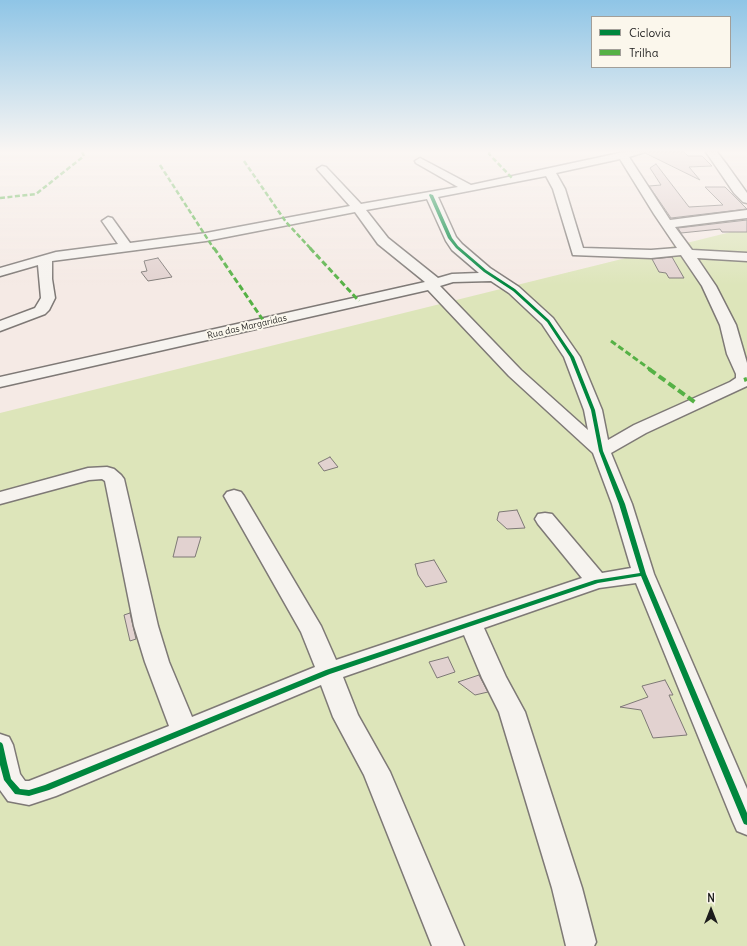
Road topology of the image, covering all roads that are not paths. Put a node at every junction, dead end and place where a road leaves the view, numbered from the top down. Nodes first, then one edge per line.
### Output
1 (347, 196) edge
2 (425, 196) edge
3 (432, 196) edge
4 (560, 196) edge
5 (649, 196) edge
6 (358, 208) junction
7 (747, 214) edge
8 (108, 221) dead end
9 (667, 224) junction
10 (127, 248) junction
11 (686, 253) junction
12 (747, 257) edge
13 (45, 259) junction
14 (0, 272) edge
15 (494, 277) junction
16 (433, 284) junction
17 (0, 326) edge
18 (0, 382) edge
19 (601, 451) junction
20 (234, 496) dead end
21 (0, 498) edge
22 (545, 519) dead end
23 (643, 574) junction
24 (597, 581) junction
25 (471, 625) junction
26 (328, 672) junction
27 (184, 730) junction
28 (0, 744) edge
29 (747, 822) edge
30 (580, 942) dead end
31 (448, 946) edge

1 - 6 street
2 - 6 street
3 - 15 street
4 - 11 street
5 - 9 street
6 - 10 street
6 - 16 street
7 - 9 street
8 - 10 street
9 - 11 street
10 - 13 street
11 - 12 street
11 - 19 street
13 - 14 street
13 - 17 street
15 - 16 street, Rua das Margaridas
15 - 19 street
16 - 18 street, Rua das Margaridas
16 - 19 street
19 - 23 street
20 - 26 street
21 - 27 street
22 - 24 street
23 - 24 street
23 - 29 street
24 - 25 street
25 - 26 street
25 - 30 street
26 - 27 street
26 - 31 street
27 - 28 street

